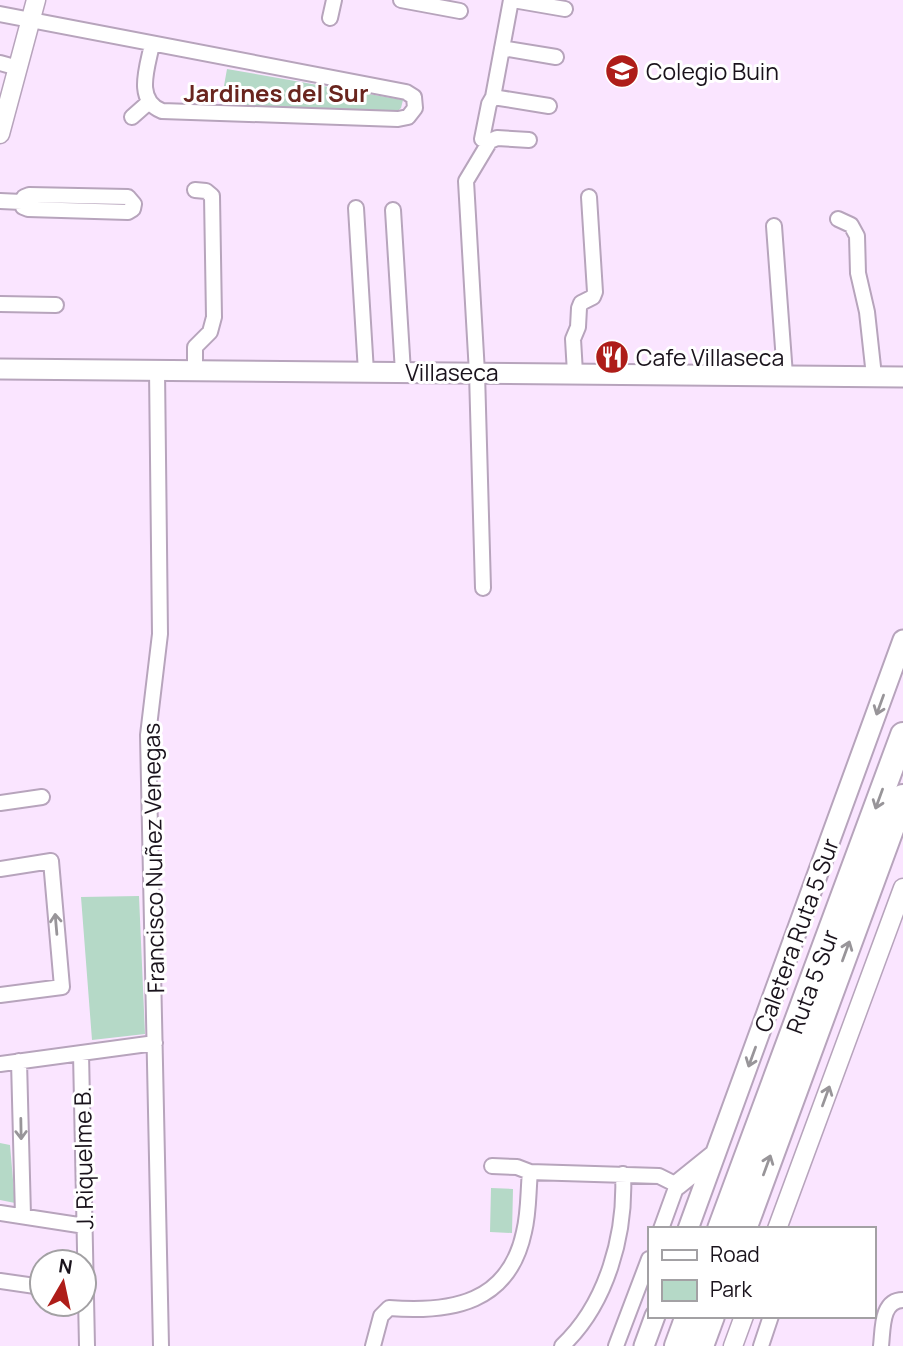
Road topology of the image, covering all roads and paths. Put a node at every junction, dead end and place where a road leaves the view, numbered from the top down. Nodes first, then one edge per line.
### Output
1 (36, 0) edge
2 (334, 0) edge
3 (401, 0) edge
4 (512, 0) edge
5 (442, 4) edge
6 (565, 9) dead end
7 (460, 11) dead end
8 (0, 14) edge
9 (330, 18) dead end
10 (30, 21) junction
11 (152, 44) junction
12 (502, 48) junction
13 (556, 57) dead end
14 (9, 65) edge
15 (494, 97) junction
16 (149, 102) junction
17 (549, 106) dead end
18 (132, 117) dead end
19 (0, 132) edge
20 (482, 139) dead end
21 (529, 140) dead end
22 (195, 190) dead end
23 (589, 197) dead end
24 (0, 201) edge
25 (82, 203) dead end
26 (356, 208) dead end
27 (393, 211) dead end
28 (838, 219) dead end
29 (778, 227) dead end
30 (0, 304) edge
31 (56, 305) dead end
32 (0, 369) edge
33 (157, 370) junction
34 (195, 371) junction
35 (366, 372) junction
36 (403, 372) junction
37 (477, 373) junction
38 (575, 373) junction
39 (789, 375) junction
40 (874, 376) junction
41 (903, 377) edge
42 (483, 588) dead end
43 (903, 640) edge
44 (903, 735) edge
45 (42, 797) dead end
46 (903, 797) edge
47 (0, 803) edge
48 (0, 869) edge
49 (903, 888) edge
50 (0, 995) edge
51 (155, 1043) junction
52 (81, 1053) junction
53 (19, 1061) junction
54 (0, 1064) edge
55 (717, 1153) junction
56 (492, 1166) dead end
57 (530, 1172) junction
58 (623, 1174) junction
59 (677, 1185) junction
60 (0, 1213) edge
61 (23, 1216) junction
62 (85, 1226) junction
63 (662, 1227) edge
64 (689, 1227) edge
65 (721, 1227) edge
66 (745, 1227) edge
67 (778, 1227) edge
68 (85, 1248) edge
69 (648, 1262) edge
70 (0, 1281) edge
71 (28, 1285) edge
72 (903, 1300) edge
73 (86, 1318) edge
74 (654, 1318) edge
75 (687, 1318) edge
76 (711, 1318) edge
77 (743, 1318) edge
78 (770, 1318) edge
79 (87, 1346) edge
80 (161, 1346) edge
81 (373, 1346) edge
82 (562, 1346) edge
83 (616, 1346) edge
84 (644, 1346) edge
85 (677, 1346) edge
86 (701, 1346) edge
87 (733, 1346) edge
88 (761, 1346) edge
89 (881, 1346) edge

1 - 10 street
2 - 9 street
3 - 5 street
4 - 6 street
4 - 12 street
5 - 7 street
8 - 10 street
10 - 11 street
10 - 14 street
11 - 16 street
11 - 16 street
12 - 13 street
12 - 15 street
14 - 19 street
15 - 17 street
15 - 20 street
16 - 18 street
21 - 37 street
22 - 34 street
23 - 38 street
24 - 25 street
26 - 35 street
27 - 36 street
28 - 40 street
29 - 39 street
30 - 31 street
32 - 33 main road, Villaseca
33 - 34 main road, Villaseca
33 - 51 street, Francisco Nuñez Venegas
34 - 35 main road, Villaseca
35 - 36 main road, Villaseca
36 - 37 main road, Villaseca
37 - 38 main road, Villaseca
37 - 42 street
38 - 39 main road, Villaseca
39 - 40 main road, Villaseca
40 - 41 main road, Villaseca
43 -> 55 main road, Caletera Ruta 5 Sur
44 -> 65 highway, Ruta 5 Sur
45 - 47 street
66 -> 46 highway, Ruta 5 Sur
50 -> 48 street
67 -> 49 street
51 - 52 street
51 - 80 street, Francisco Nuñez Venegas
52 - 53 street
52 - 62 street, J. Riquelme B.
53 - 54 street
53 -> 61 street
55 - 59 main road
55 - 64 main road, Caletera Ruta 5 Sur
56 - 57 street
57 - 58 street
57 - 81 street
58 - 59 street
58 - 82 street
59 - 63 street
60 - 61 street
61 - 62 street
62 - 68 street, J. Riquelme B.
69 - 83 street
70 - 71 street
72 - 89 street
73 - 79 street, J. Riquelme B.
74 - 84 main road
75 - 85 highway
76 - 86 highway
77 - 87 street
78 - 88 street

